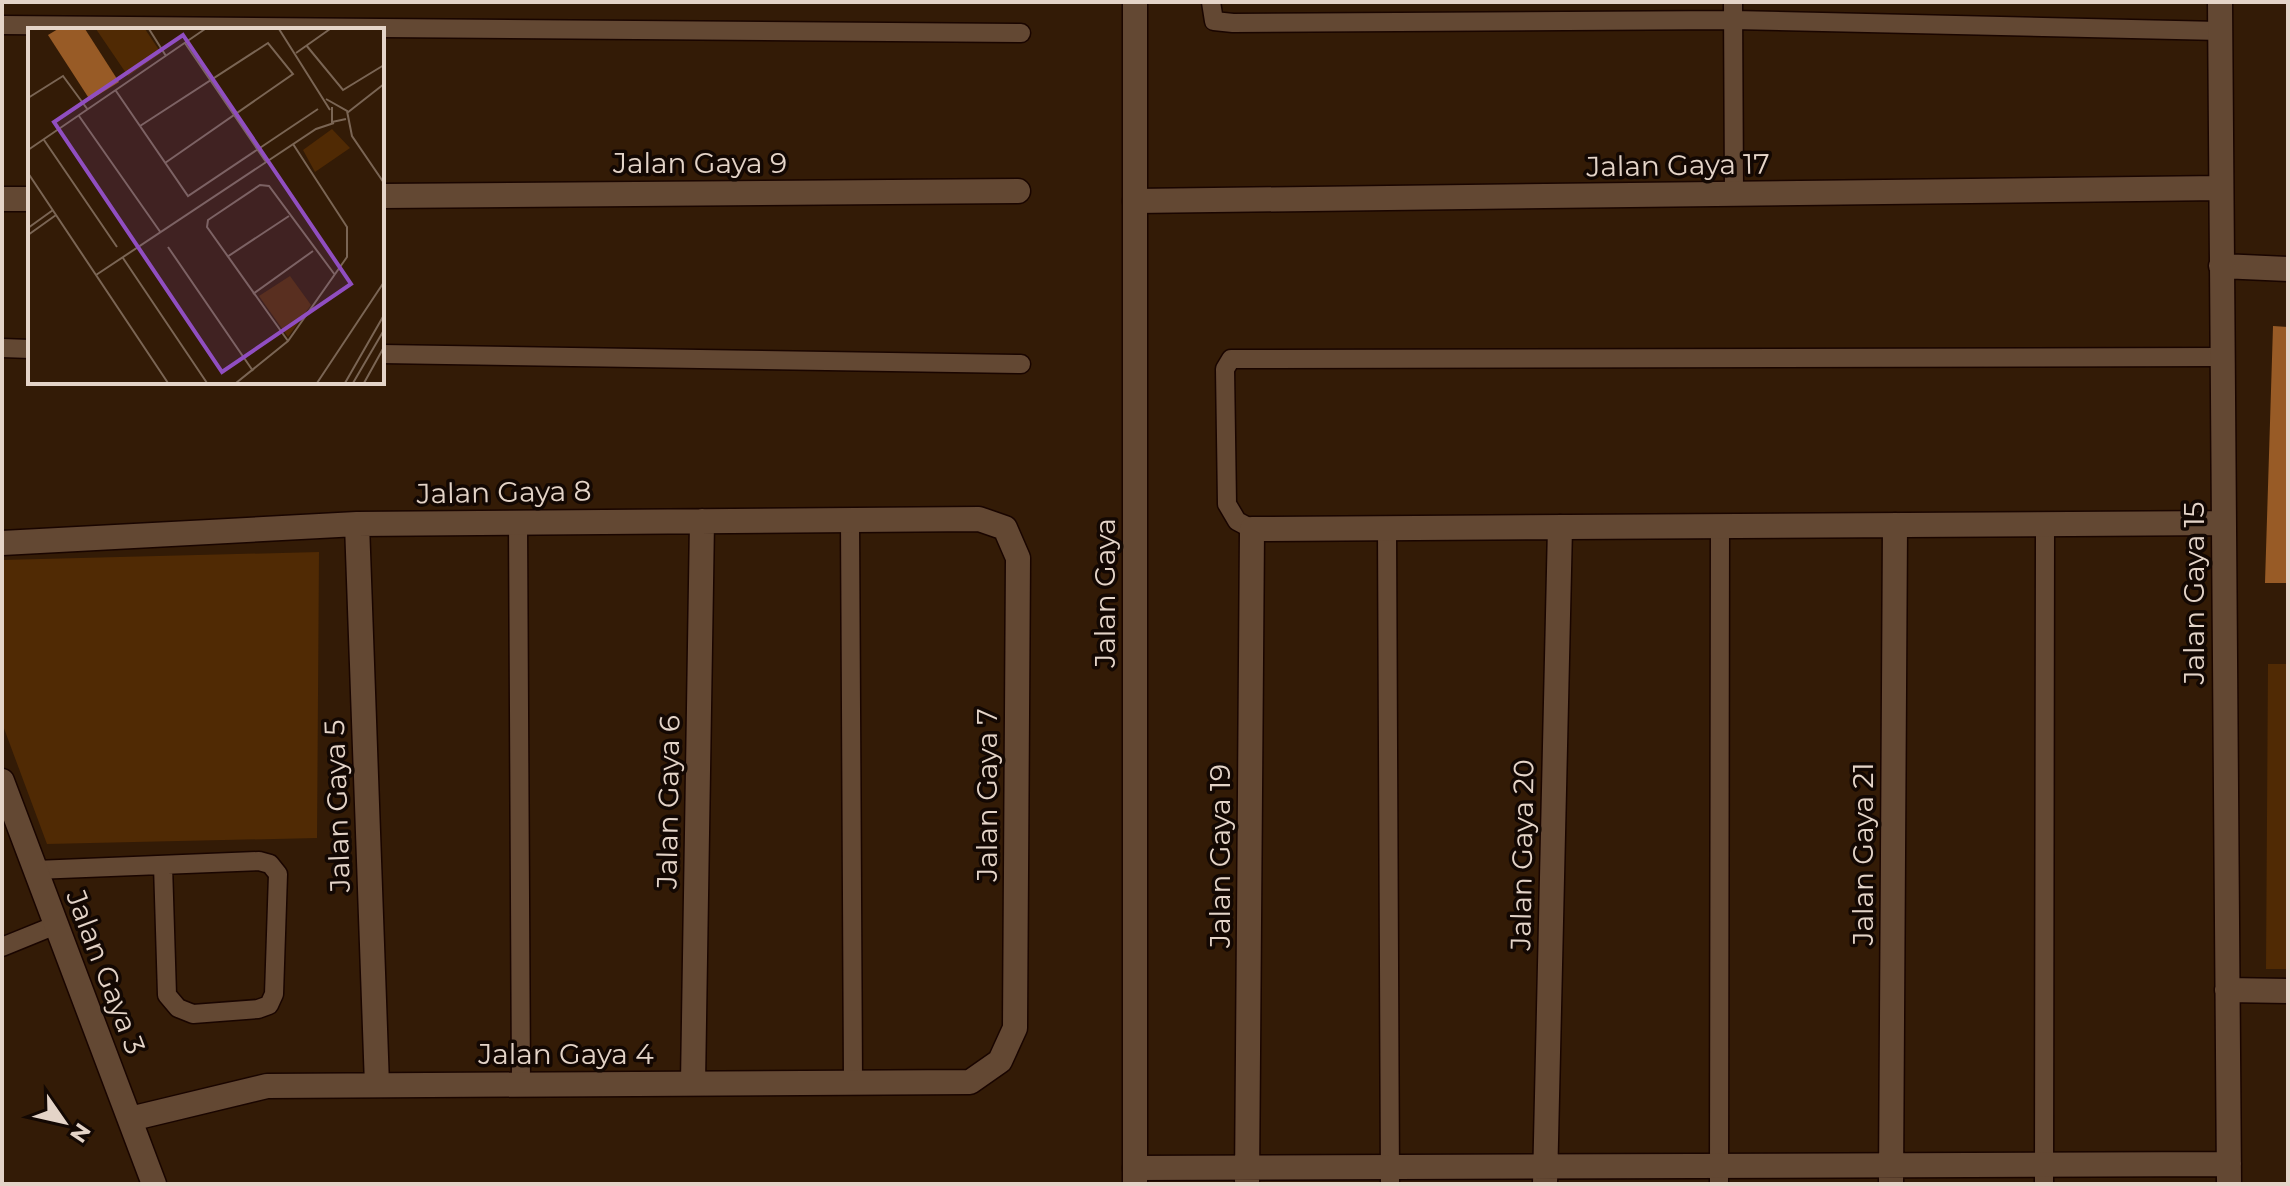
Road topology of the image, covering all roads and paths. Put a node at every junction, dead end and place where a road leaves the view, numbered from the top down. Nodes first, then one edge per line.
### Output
1 (1135, 2) edge
2 (1211, 2) edge
3 (2220, 2) edge
4 (1733, 11) edge
5 (2, 25) edge
6 (2220, 31) junction
7 (1021, 33) dead end
8 (2221, 188) junction
9 (1018, 191) dead end
10 (1734, 194) junction
11 (384, 196) edge
12 (2, 199) edge
13 (28, 199) edge
14 (1135, 201) junction
15 (2221, 266) junction
16 (2288, 269) edge
17 (2, 348) edge
18 (28, 349) edge
19 (384, 354) edge
20 (2222, 357) junction
21 (1021, 364) dead end
22 (850, 520) junction
23 (518, 521) junction
24 (702, 521) junction
25 (2223, 523) junction
26 (357, 524) junction
27 (1895, 525) junction
28 (2045, 525) junction
29 (1720, 526) junction
30 (1560, 527) junction
31 (1005, 528) joint
32 (1387, 528) junction
33 (1252, 529) junction
34 (2, 543) edge
35 (2, 781) edge
36 (163, 865) junction
37 (35, 870) junction
38 (56, 925) junction
39 (2, 947) edge
40 (2227, 990) junction
41 (2288, 991) edge
42 (1000, 1061) joint
43 (853, 1082) junction
44 (693, 1083) junction
45 (377, 1085) junction
46 (521, 1085) junction
47 (130, 1119) junction
48 (1891, 1174) edge
49 (2044, 1174) edge
50 (2229, 1174) edge
51 (1390, 1175) edge
52 (1544, 1175) edge
53 (1719, 1175) edge
54 (1135, 1176) edge
55 (1247, 1176) edge
56 (154, 1184) edge

1 - 14 street, Jalan Gaya
2 - 4 lane
3 - 6 street, Jalan Gaya 15
4 - 6 lane
4 - 10 lane
5 - 7 lane
6 - 8 street, Jalan Gaya 15
8 - 10 street, Jalan Gaya 17
8 - 15 street, Jalan Gaya 15
9 - 11 street, Jalan Gaya 9
10 - 14 street, Jalan Gaya 17
12 - 13 street
14 - 54 street, Jalan Gaya
15 - 16 street
15 - 20 street, Jalan Gaya 15
17 - 18 lane
19 - 21 lane
20 - 25 street, Jalan Gaya 15
20 - 33 lane
22 - 24 street, Jalan Gaya 8
22 - 31 street, Jalan Gaya 8
22 - 43 lane
23 - 24 street, Jalan Gaya 8
23 - 26 street, Jalan Gaya 8
23 - 46 lane
24 - 44 street, Jalan Gaya 6
25 - 28 street
25 - 40 street, Jalan Gaya 15
26 - 34 street, Jalan Gaya 8
26 - 45 street, Jalan Gaya 5
27 - 28 street
27 - 29 street
27 - 48 street, Jalan Gaya 21
28 - 49 lane
29 - 30 street
29 - 53 lane
30 - 32 street
30 - 52 street, Jalan Gaya 20
31 - 42 street, Jalan Gaya 7
32 - 33 street
32 - 51 lane
33 - 55 street, Jalan Gaya 19
35 - 37 street, Jalan Gaya 3
36 - 36 lane
36 - 37 lane
37 - 38 street, Jalan Gaya 3
38 - 39 lane
38 - 47 street, Jalan Gaya 3
40 - 41 street
40 - 50 street, Jalan Gaya 15
42 - 43 street, Jalan Gaya 4
43 - 44 street, Jalan Gaya 4
44 - 46 street, Jalan Gaya 4
45 - 46 street, Jalan Gaya 4
45 - 47 street, Jalan Gaya 4
47 - 56 street, Jalan Gaya 3
48 - 49 street
48 - 53 street
49 - 50 street
51 - 52 street
51 - 55 street
52 - 53 street
54 - 55 street

